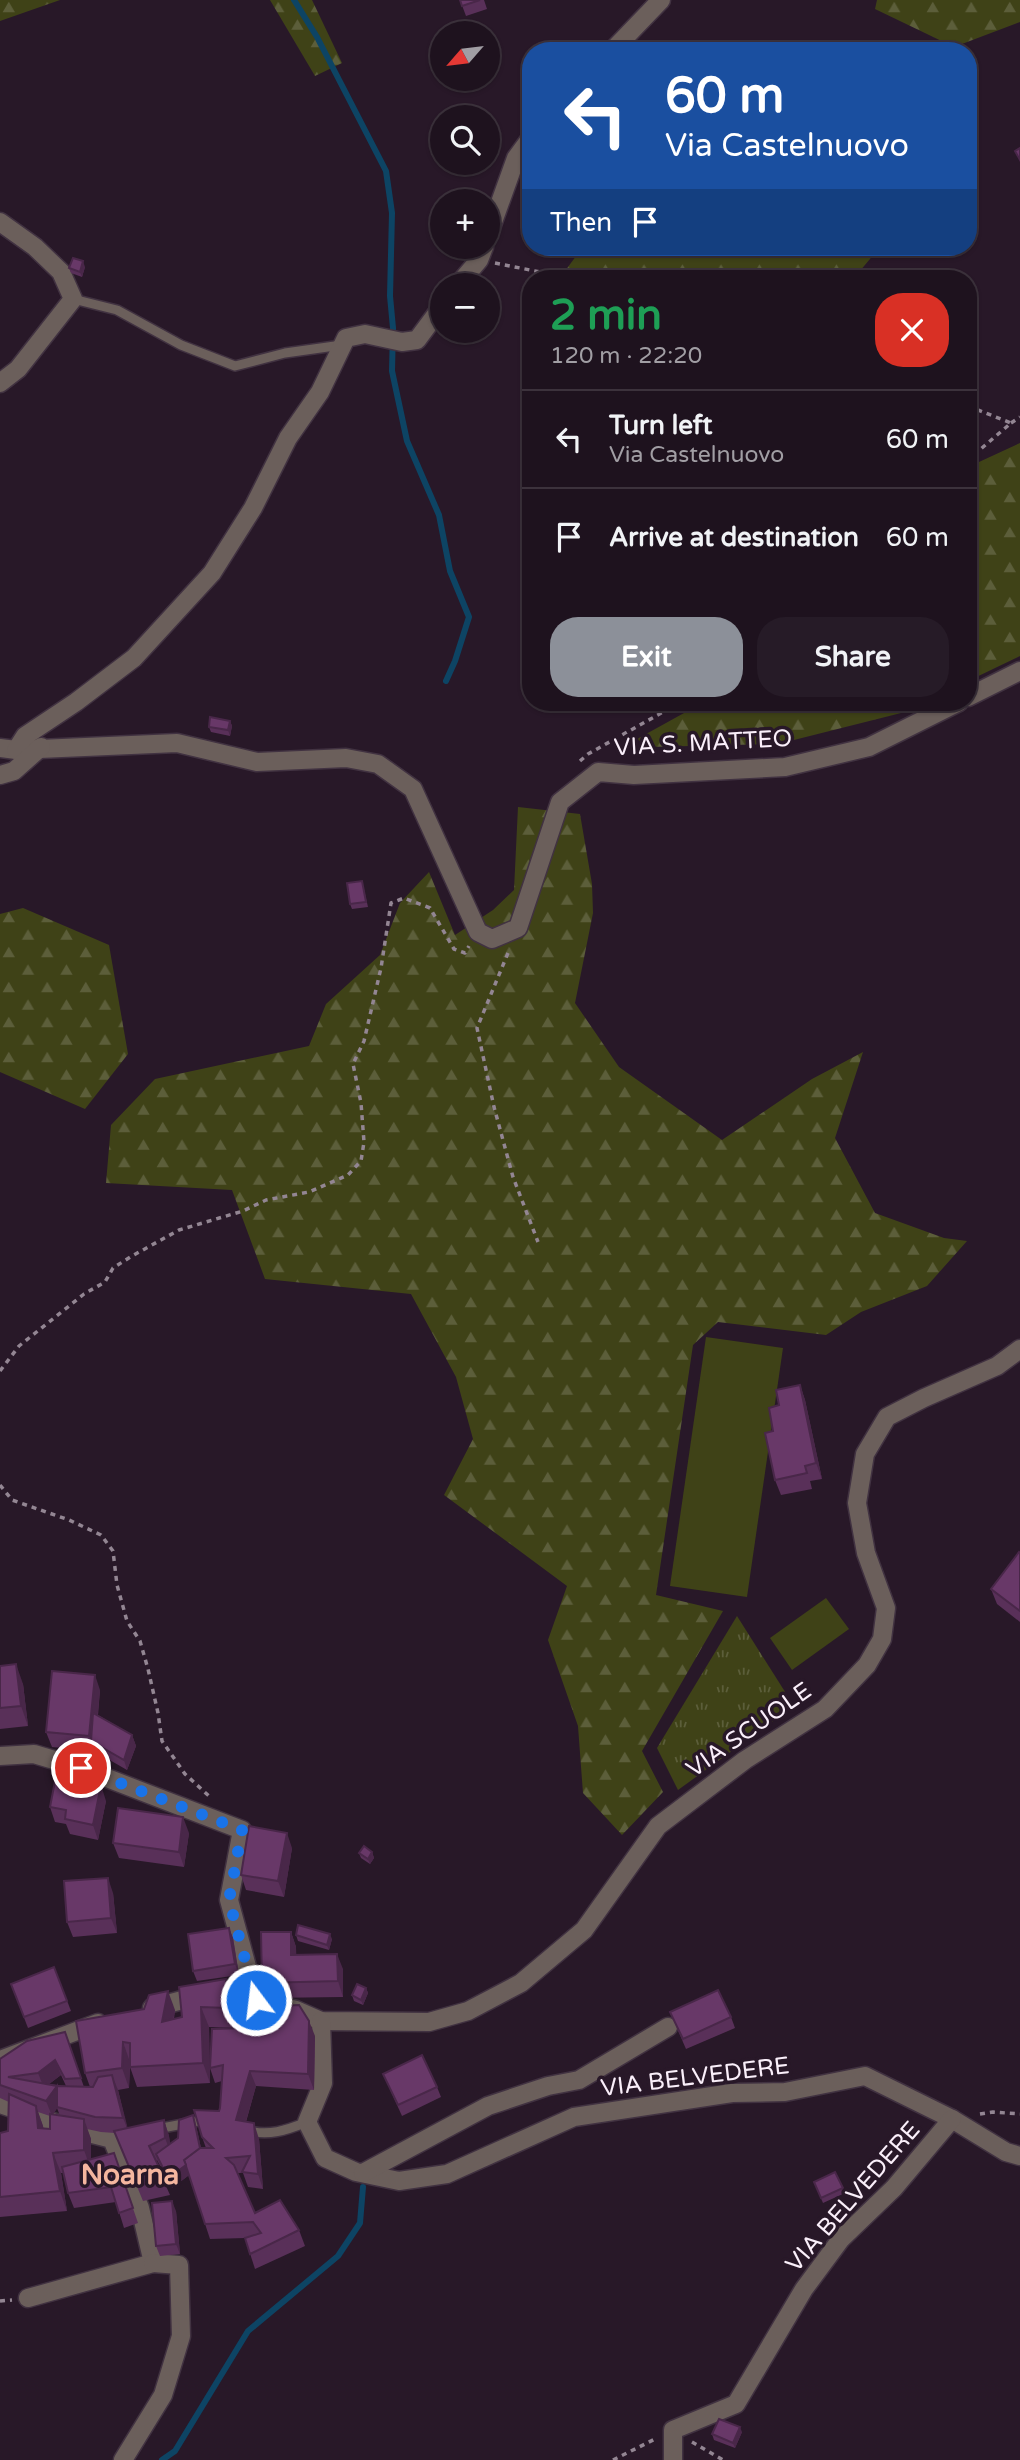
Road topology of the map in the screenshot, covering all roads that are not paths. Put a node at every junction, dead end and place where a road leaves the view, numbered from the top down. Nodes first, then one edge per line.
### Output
1 (661, 0) edge
2 (621, 42) edge
3 (522, 150) edge
4 (500, 203) edge
5 (0, 222) edge
6 (73, 299) junction
7 (430, 322) edge
8 (343, 345) junction
9 (0, 383) edge
10 (1020, 671) edge
11 (977, 692) edge
12 (941, 711) edge
13 (41, 747) junction
14 (8, 749) edge
15 (0, 775) edge
16 (1020, 1349) edge
17 (0, 1756) edge
18 (256, 2000) junction
19 (136, 2012) edge
20 (109, 2019) edge
21 (321, 2021) junction
22 (668, 2027) dead end
23 (0, 2060) edge
24 (0, 2104) edge
25 (952, 2119) junction
26 (219, 2121) edge
27 (307, 2122) junction
28 (244, 2130) edge
29 (143, 2132) edge
30 (1020, 2155) edge
31 (363, 2173) junction
32 (153, 2263) junction
33 (28, 2298) dead end
34 (123, 2460) edge
35 (673, 2460) edge

1 - 2 street
3 - 4 street
5 - 6 street
6 - 8 lane
6 - 9 street
7 - 8 street
8 - 14 street
10 - 11 street
12 - 13 street, VIA S. MATTEO
13 - 14 street
13 - 15 street
16 - 21 street, VIA SCUOLE
17 - 18 street
18 - 19 street
18 - 21 street
20 - 23 street
21 - 27 street
22 - 31 street, VIA BELVEDERE
24 - 32 street
25 - 30 street, VIA BELVEDERE
25 - 31 street, VIA BELVEDERE
25 - 35 street, VIA BELVEDERE
26 - 29 lane
27 - 28 lane
27 - 31 street, VIA BELVEDERE
32 - 33 street
32 - 34 street

